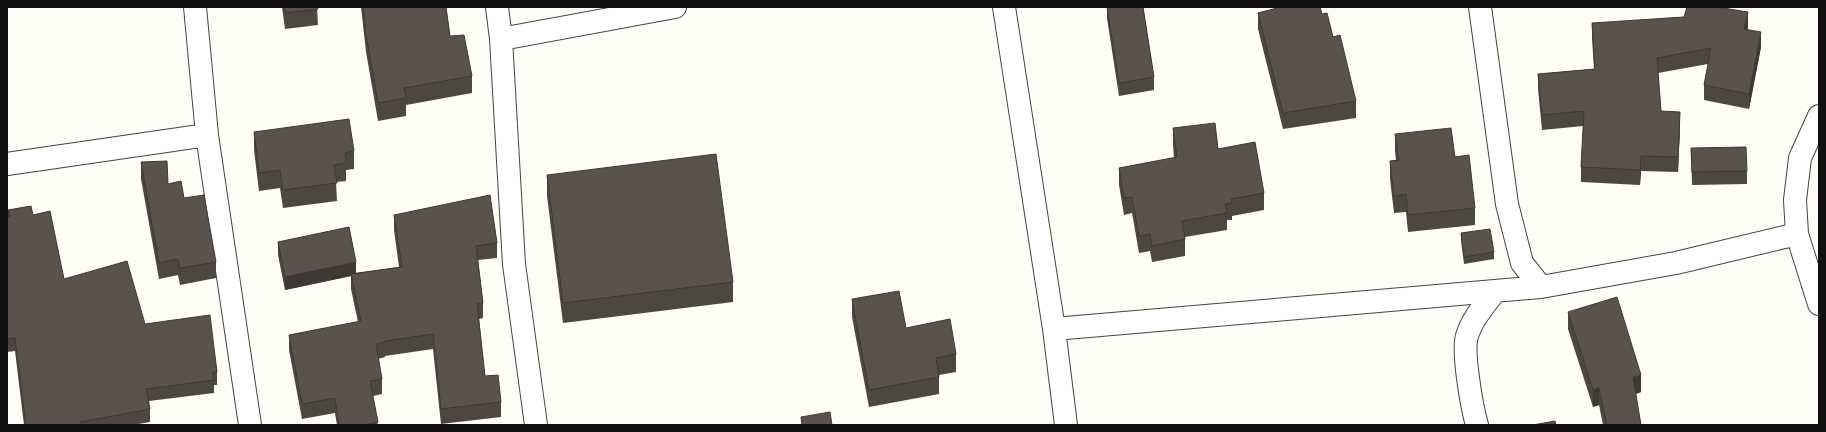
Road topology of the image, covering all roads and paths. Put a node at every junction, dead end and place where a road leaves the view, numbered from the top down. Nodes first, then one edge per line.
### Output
1 (195, 7) edge
2 (497, 7) edge
3 (675, 7) edge
4 (1004, 7) edge
5 (1480, 7) edge
6 (501, 40) junction
7 (1819, 116) edge
8 (207, 135) junction
9 (7, 164) edge
10 (1797, 234) junction
11 (1541, 287) junction
12 (1495, 291) junction
13 (1819, 304) edge
14 (1054, 328) junction
15 (250, 425) edge
16 (536, 425) edge
17 (1066, 425) edge
18 (1477, 425) edge

1 - 8 street
2 - 6 street
3 - 6 street
4 - 14 street
5 - 11 street
6 - 16 street
7 - 10 street
8 - 9 street
8 - 15 street
10 - 11 street
10 - 13 street
11 - 12 street
12 - 14 street
12 - 18 street
14 - 17 street

